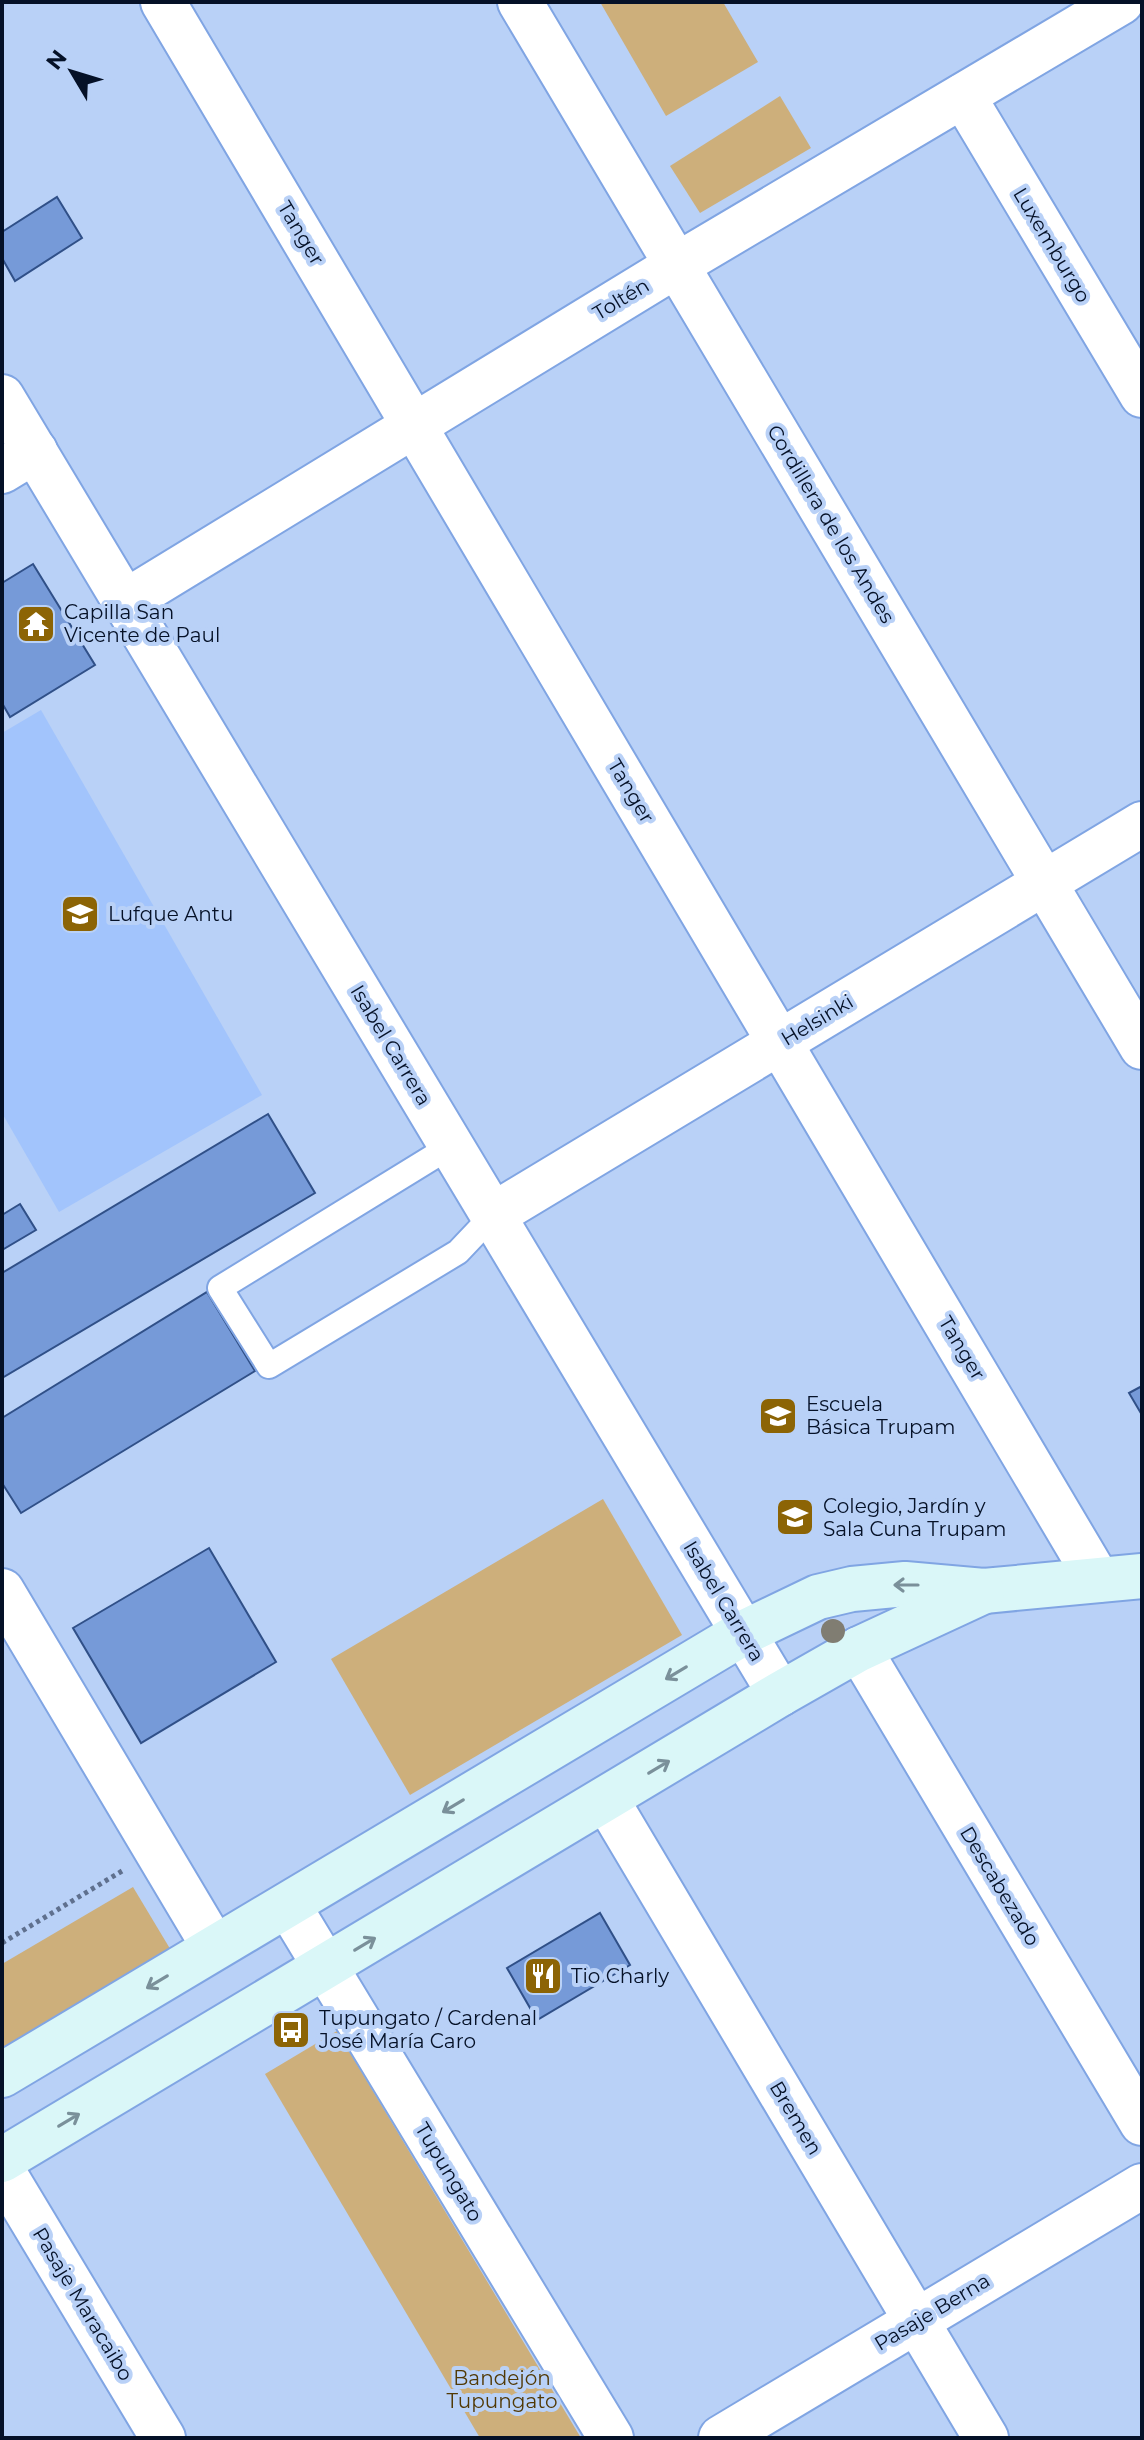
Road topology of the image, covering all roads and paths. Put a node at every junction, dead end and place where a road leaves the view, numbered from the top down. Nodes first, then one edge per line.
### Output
1 (163, 2) edge
2 (520, 2) edge
3 (1121, 2) edge
4 (963, 96) junction
5 (677, 265) junction
6 (1142, 395) edge
7 (2, 397) edge
8 (414, 425) junction
9 (18, 461) edge
10 (125, 602) junction
11 (1142, 824) edge
12 (1045, 883) junction
13 (780, 1042) junction
14 (1142, 1047) edge
15 (451, 1146) junction
16 (493, 1215) junction
17 (1142, 1576) edge
18 (1098, 1580) junction
19 (2, 1591) edge
20 (984, 1591) junction
21 (743, 1633) junction
22 (859, 1649) junction
23 (780, 1694) junction
24 (606, 1799) junction
25 (157, 1850) junction
26 (288, 1905) junction
27 (2, 1943) edge
28 (214, 1947) junction
29 (325, 1968) junction
30 (2, 2075) edge
31 (1142, 2123) edge
32 (2, 2160) edge
33 (2, 2170) edge
34 (1142, 2186) edge
35 (917, 2321) junction
36 (163, 2438) edge
37 (611, 2438) edge
38 (721, 2438) edge
39 (986, 2438) edge

1 - 8 street, Tanger
2 - 5 street, Cordillera de los Andes
3 - 4 street, Toltén
4 - 5 street, Toltén
4 - 6 street, Luxemburgo
5 - 8 street, Toltén
5 - 12 street, Cordillera de los Andes
7 - 9 street, Isabel Carrera
8 - 10 street, Toltén
8 - 13 street, Tanger
9 - 10 street, Isabel Carrera
10 - 15 street, Isabel Carrera
11 - 12 street, Helsinki
12 - 13 street, Helsinki
12 - 14 street, Cordillera de los Andes
13 - 16 street, Helsinki
13 - 18 street, Tanger
15 - 16 street, Isabel Carrera
15 - 16 lane
16 - 21 street, Isabel Carrera
17 - 18 main road
18 - 20 main road
19 - 25 street
20 -> 21 main road
20 - 22 main road
21 - 23 street, Isabel Carrera
21 -> 26 main road
22 - 23 main road
22 - 31 street, Descabezado
24 -> 23 main road
29 -> 24 main road
24 - 35 street, Bremen
25 - 27 path
25 - 28 street
26 - 28 main road
26 - 29 street, Tupungato
28 -> 30 main road
32 -> 29 main road
29 - 37 street, Tupungato
33 - 36 street, Pasaje Maracaibo
34 - 35 street, Pasaje Berna
35 - 38 street, Pasaje Berna
35 - 39 street, Bremen

